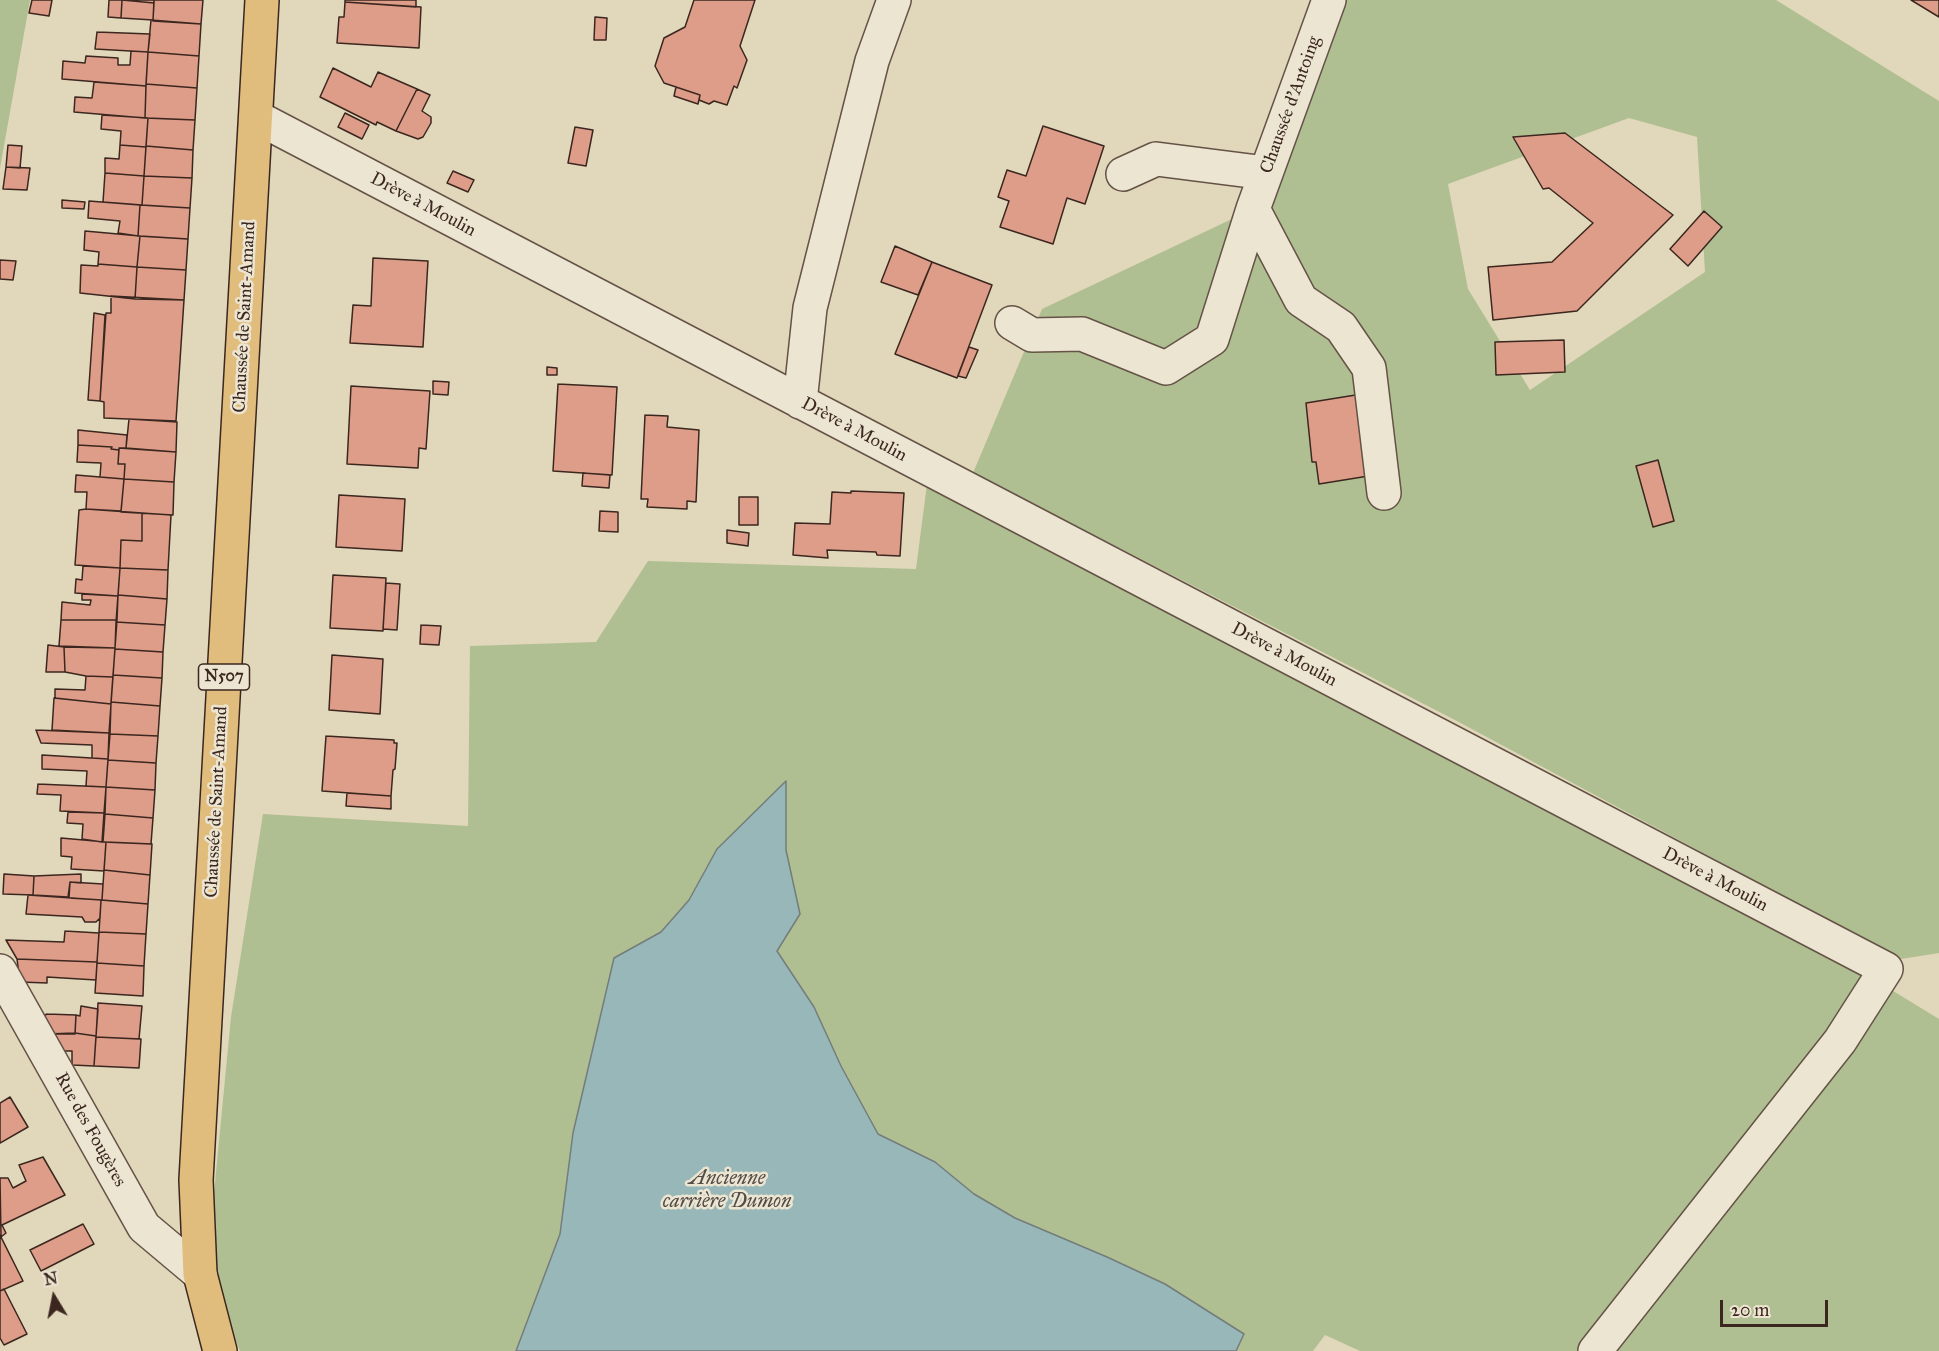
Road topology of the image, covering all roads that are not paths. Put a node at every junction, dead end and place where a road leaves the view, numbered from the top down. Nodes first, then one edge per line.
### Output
1 (262, 0) edge
2 (894, 0) edge
3 (1329, 0) edge
4 (256, 117) junction
5 (1266, 173) junction
6 (1123, 174) dead end
7 (1254, 209) junction
8 (1012, 323) dead end
9 (800, 402) junction
10 (1384, 493) dead end
11 (0, 971) edge
12 (200, 1274) junction
13 (220, 1351) edge
14 (1595, 1351) edge

1 - 4 main road, Chaussée de Saint-Amand / N507
2 - 9 street
3 - 5 street, Chaussée d'Antoing
4 - 9 street, Drève à Moulin
4 - 12 main road, Chaussée de Saint-Amand / N507
5 - 6 street
5 - 7 street, Chaussée d'Antoing
7 - 8 street, Chaussée d'Antoing
7 - 10 street
9 - 14 street, Drève à Moulin
11 - 12 street, Rue des Fougères
12 - 13 main road, Chaussée de Saint-Amand / N507

